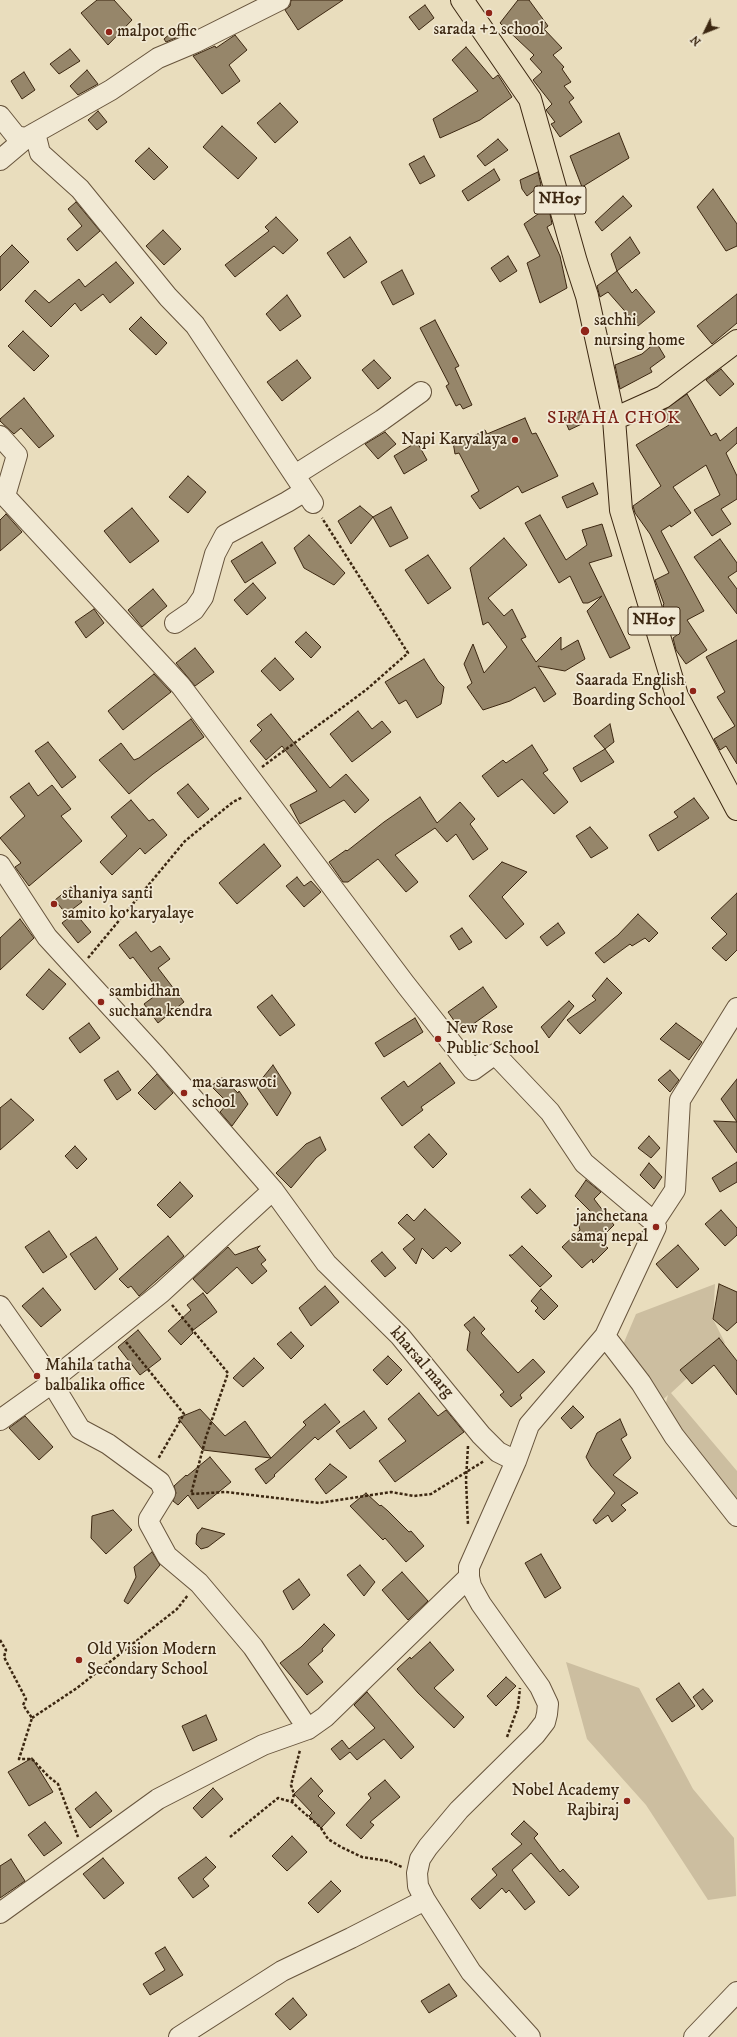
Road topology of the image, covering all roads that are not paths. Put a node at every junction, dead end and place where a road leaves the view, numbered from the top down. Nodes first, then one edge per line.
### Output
1 (280, 0) edge
2 (462, 0) edge
3 (0, 116) edge
4 (31, 135) junction
5 (0, 160) edge
6 (737, 341) edge
7 (421, 392) dead end
8 (614, 419) junction
9 (0, 436) edge
10 (304, 490) junction
11 (175, 623) dead end
12 (737, 809) edge
13 (0, 865) edge
14 (737, 1008) edge
15 (273, 1190) junction
16 (654, 1222) junction
17 (0, 1306) edge
18 (605, 1336) junction
19 (52, 1381) junction
20 (0, 1420) edge
21 (507, 1457) junction
22 (737, 1516) edge
23 (469, 1577) junction
24 (308, 1729) junction
25 (425, 1900) junction
26 (0, 1913) edge
27 (737, 1992) edge
28 (179, 2037) edge
29 (530, 2037) edge
30 (694, 2037) edge

1 - 4 street
2 - 8 main road, NH05
3 - 4 street
4 - 5 street
4 - 10 street
6 - 8 main road
7 - 10 street
8 - 12 main road, NH05
9 - 16 street
10 - 11 street
13 - 15 street, kharsal marg
14 - 16 street
15 - 19 street
15 - 21 street, kharsal marg
16 - 18 street
17 - 19 street
18 - 21 street
18 - 22 street
19 - 20 street
19 - 24 street
21 - 23 street
23 - 24 street
23 - 25 street
24 - 26 street
25 - 28 street
25 - 29 street
27 - 30 street

